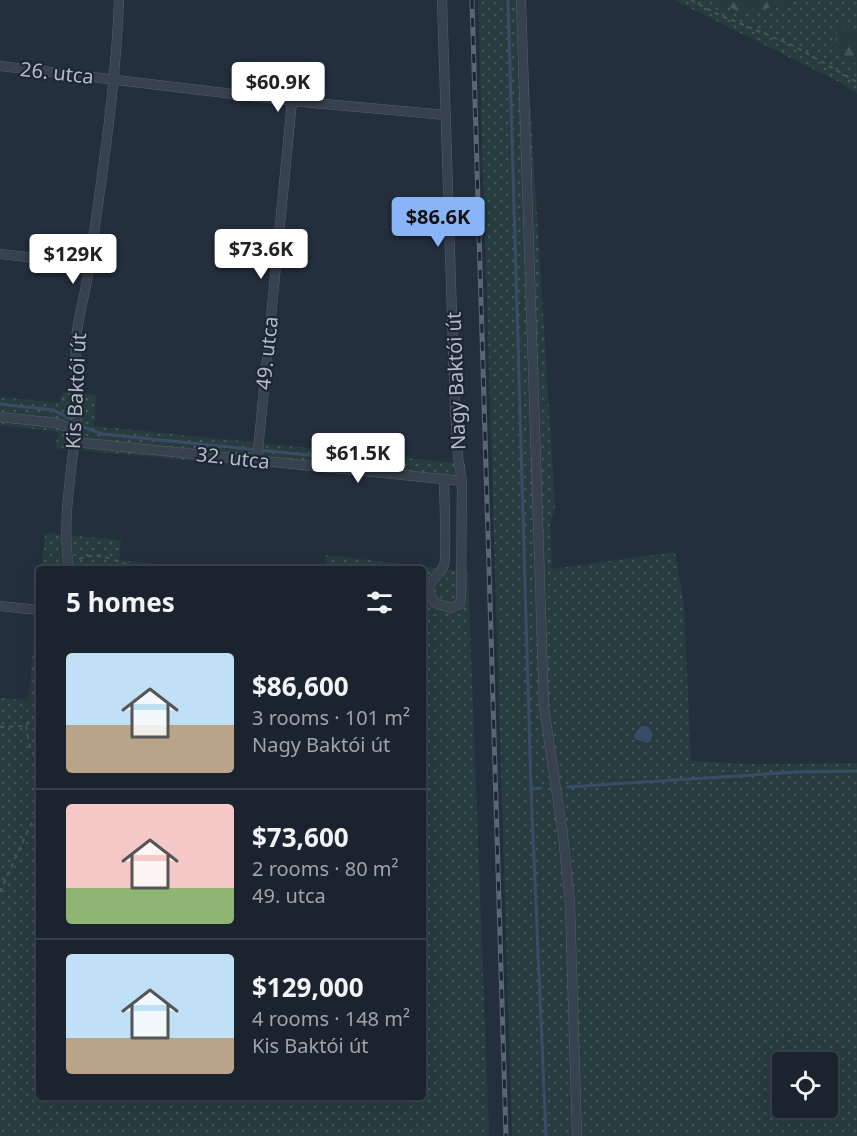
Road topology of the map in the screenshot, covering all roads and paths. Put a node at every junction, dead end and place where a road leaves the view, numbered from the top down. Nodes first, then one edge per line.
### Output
1 (119, 0) edge
2 (442, 0) edge
3 (521, 0) edge
4 (691, 0) edge
5 (0, 66) edge
6 (113, 79) junction
7 (857, 82) edge
8 (292, 101) junction
9 (446, 116) junction
10 (0, 254) edge
11 (90, 264) junction
12 (0, 417) edge
13 (76, 430) junction
14 (75, 442) junction
15 (257, 461) junction
16 (444, 479) junction
17 (462, 481) junction
18 (71, 566) edge
19 (121, 566) edge
20 (0, 606) edge
21 (36, 610) edge
22 (36, 712) edge
23 (26, 726) junction
24 (0, 727) edge
25 (36, 760) edge
26 (36, 813) edge
27 (0, 892) edge
28 (576, 1136) edge

1 - 6 street, Kis Baktói út
2 - 9 street, Nagy Baktói út
3 - 28 street
4 - 7 path
5 - 6 street, 26. utca
6 - 8 street, 26. utca
6 - 11 street, Kis Baktói út
8 - 9 street, 26. utca
8 - 15 street, 49. utca
9 - 17 street, Nagy Baktói út
10 - 11 street
11 - 13 street, Kis Baktói út
12 - 13 street
13 - 14 street, Kis Baktói út
14 - 15 street, 32. utca
14 - 18 street, Kis Baktói út
15 - 16 street, 32. utca
16 - 17 street, 32. utca
16 - 17 street, Nagy Baktói út
18 - 19 path
20 - 21 street
22 - 23 path
23 - 24 path
23 - 25 path
26 - 27 path

